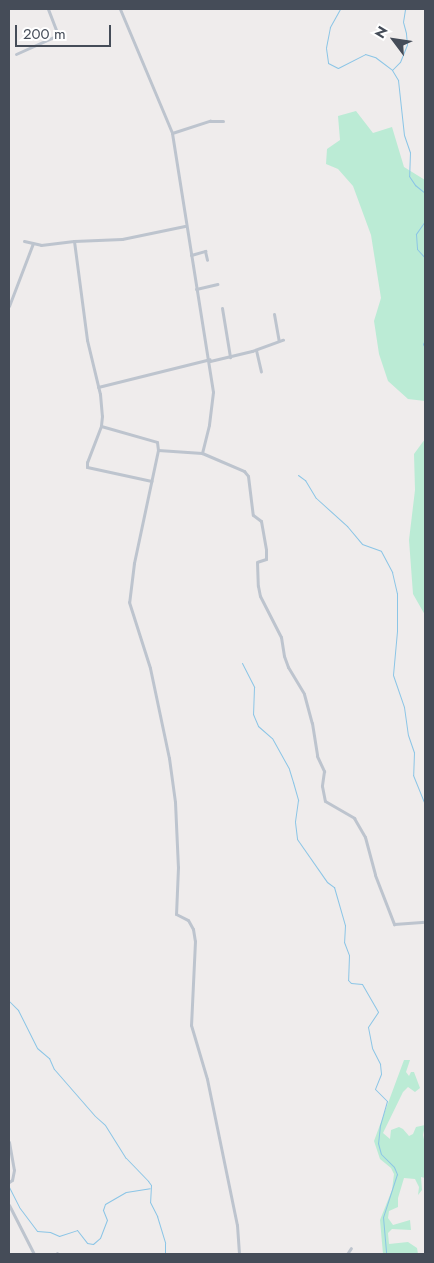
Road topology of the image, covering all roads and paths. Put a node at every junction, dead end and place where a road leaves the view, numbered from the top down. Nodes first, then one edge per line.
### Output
1 (48, 9) edge
2 (120, 9) edge
3 (16, 54) dead end
4 (223, 121) dead end
5 (172, 132) junction
6 (185, 226) junction
7 (24, 241) dead end
8 (74, 241) junction
9 (33, 243) junction
10 (191, 255) junction
11 (208, 260) dead end
12 (216, 284) dead end
13 (196, 289) junction
14 (9, 306) edge
15 (222, 308) dead end
16 (274, 314) dead end
17 (256, 350) junction
18 (230, 357) junction
19 (210, 360) junction
20 (261, 371) dead end
21 (98, 387) junction
22 (101, 426) junction
23 (158, 450) junction
24 (202, 453) junction
25 (152, 481) junction
26 (425, 922) edge
27 (9, 1142) edge
28 (9, 1182) edge
29 (9, 1204) edge
30 (351, 1248) dead end
31 (34, 1254) edge
32 (239, 1254) edge
33 (347, 1254) edge

1 - 3 street
2 - 5 street
4 - 5 street
5 - 6 street
6 - 8 street
6 - 10 street
7 - 9 street
8 - 9 street
8 - 21 street
9 - 14 street
10 - 11 street
10 - 13 street
12 - 13 street
13 - 19 street
15 - 18 street
16 - 17 street
17 - 18 street
17 - 20 street
18 - 19 street
19 - 21 street
19 - 24 street
21 - 22 street
22 - 23 street
22 - 25 street
23 - 24 street
23 - 25 street
24 - 26 street
25 - 32 street
27 - 28 street
29 - 31 street
30 - 33 street

